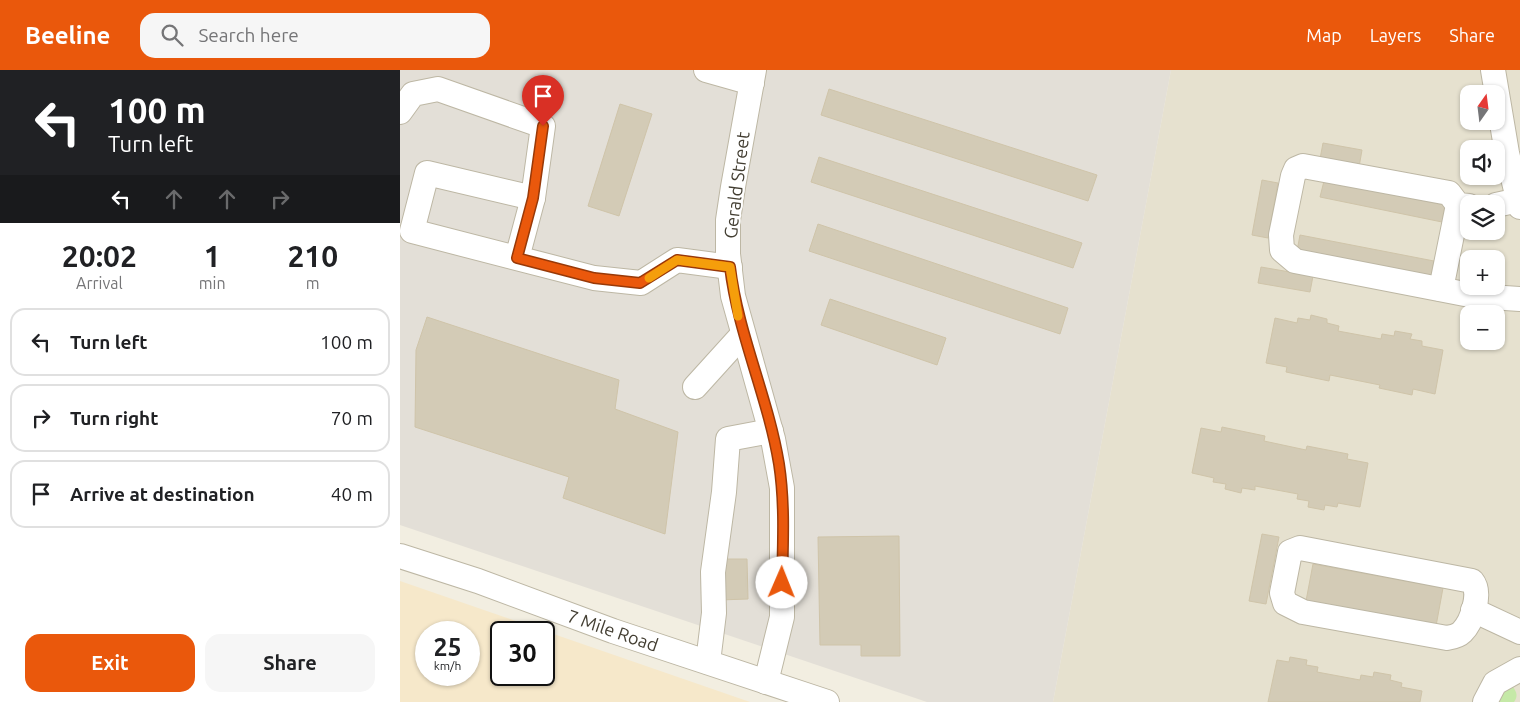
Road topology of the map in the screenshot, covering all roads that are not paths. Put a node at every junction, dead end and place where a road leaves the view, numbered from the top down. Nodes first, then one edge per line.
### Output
1 (706, 70) edge
2 (1493, 70) edge
3 (753, 76) edge
4 (400, 112) edge
5 (533, 198) junction
6 (1460, 203) edge
7 (1512, 204) edge
8 (1460, 217) edge
9 (517, 258) junction
10 (730, 267) junction
11 (1441, 289) junction
12 (1520, 299) edge
13 (743, 334) junction
14 (695, 387) dead end
15 (771, 431) junction
16 (400, 556) edge
17 (1473, 610) junction
18 (1520, 632) edge
19 (708, 662) junction
20 (1520, 669) edge
21 (766, 682) junction
22 (827, 702) edge
23 (1485, 702) edge

1 - 3 street
2 - 7 street
3 - 10 street, Gerald Street
4 - 5 street
5 - 9 street
5 - 9 street
6 - 11 street
8 - 11 street
9 - 10 street
10 - 13 street, Gerald Street
11 - 12 street
13 - 14 street
13 - 15 street, Gerald Street
15 - 19 street
15 - 21 street, Gerald Street
16 - 19 street, 7 Mile Road
17 - 17 street
17 - 18 street
19 - 21 street, 7 Mile Road
20 - 23 street
21 - 22 street, 7 Mile Road

